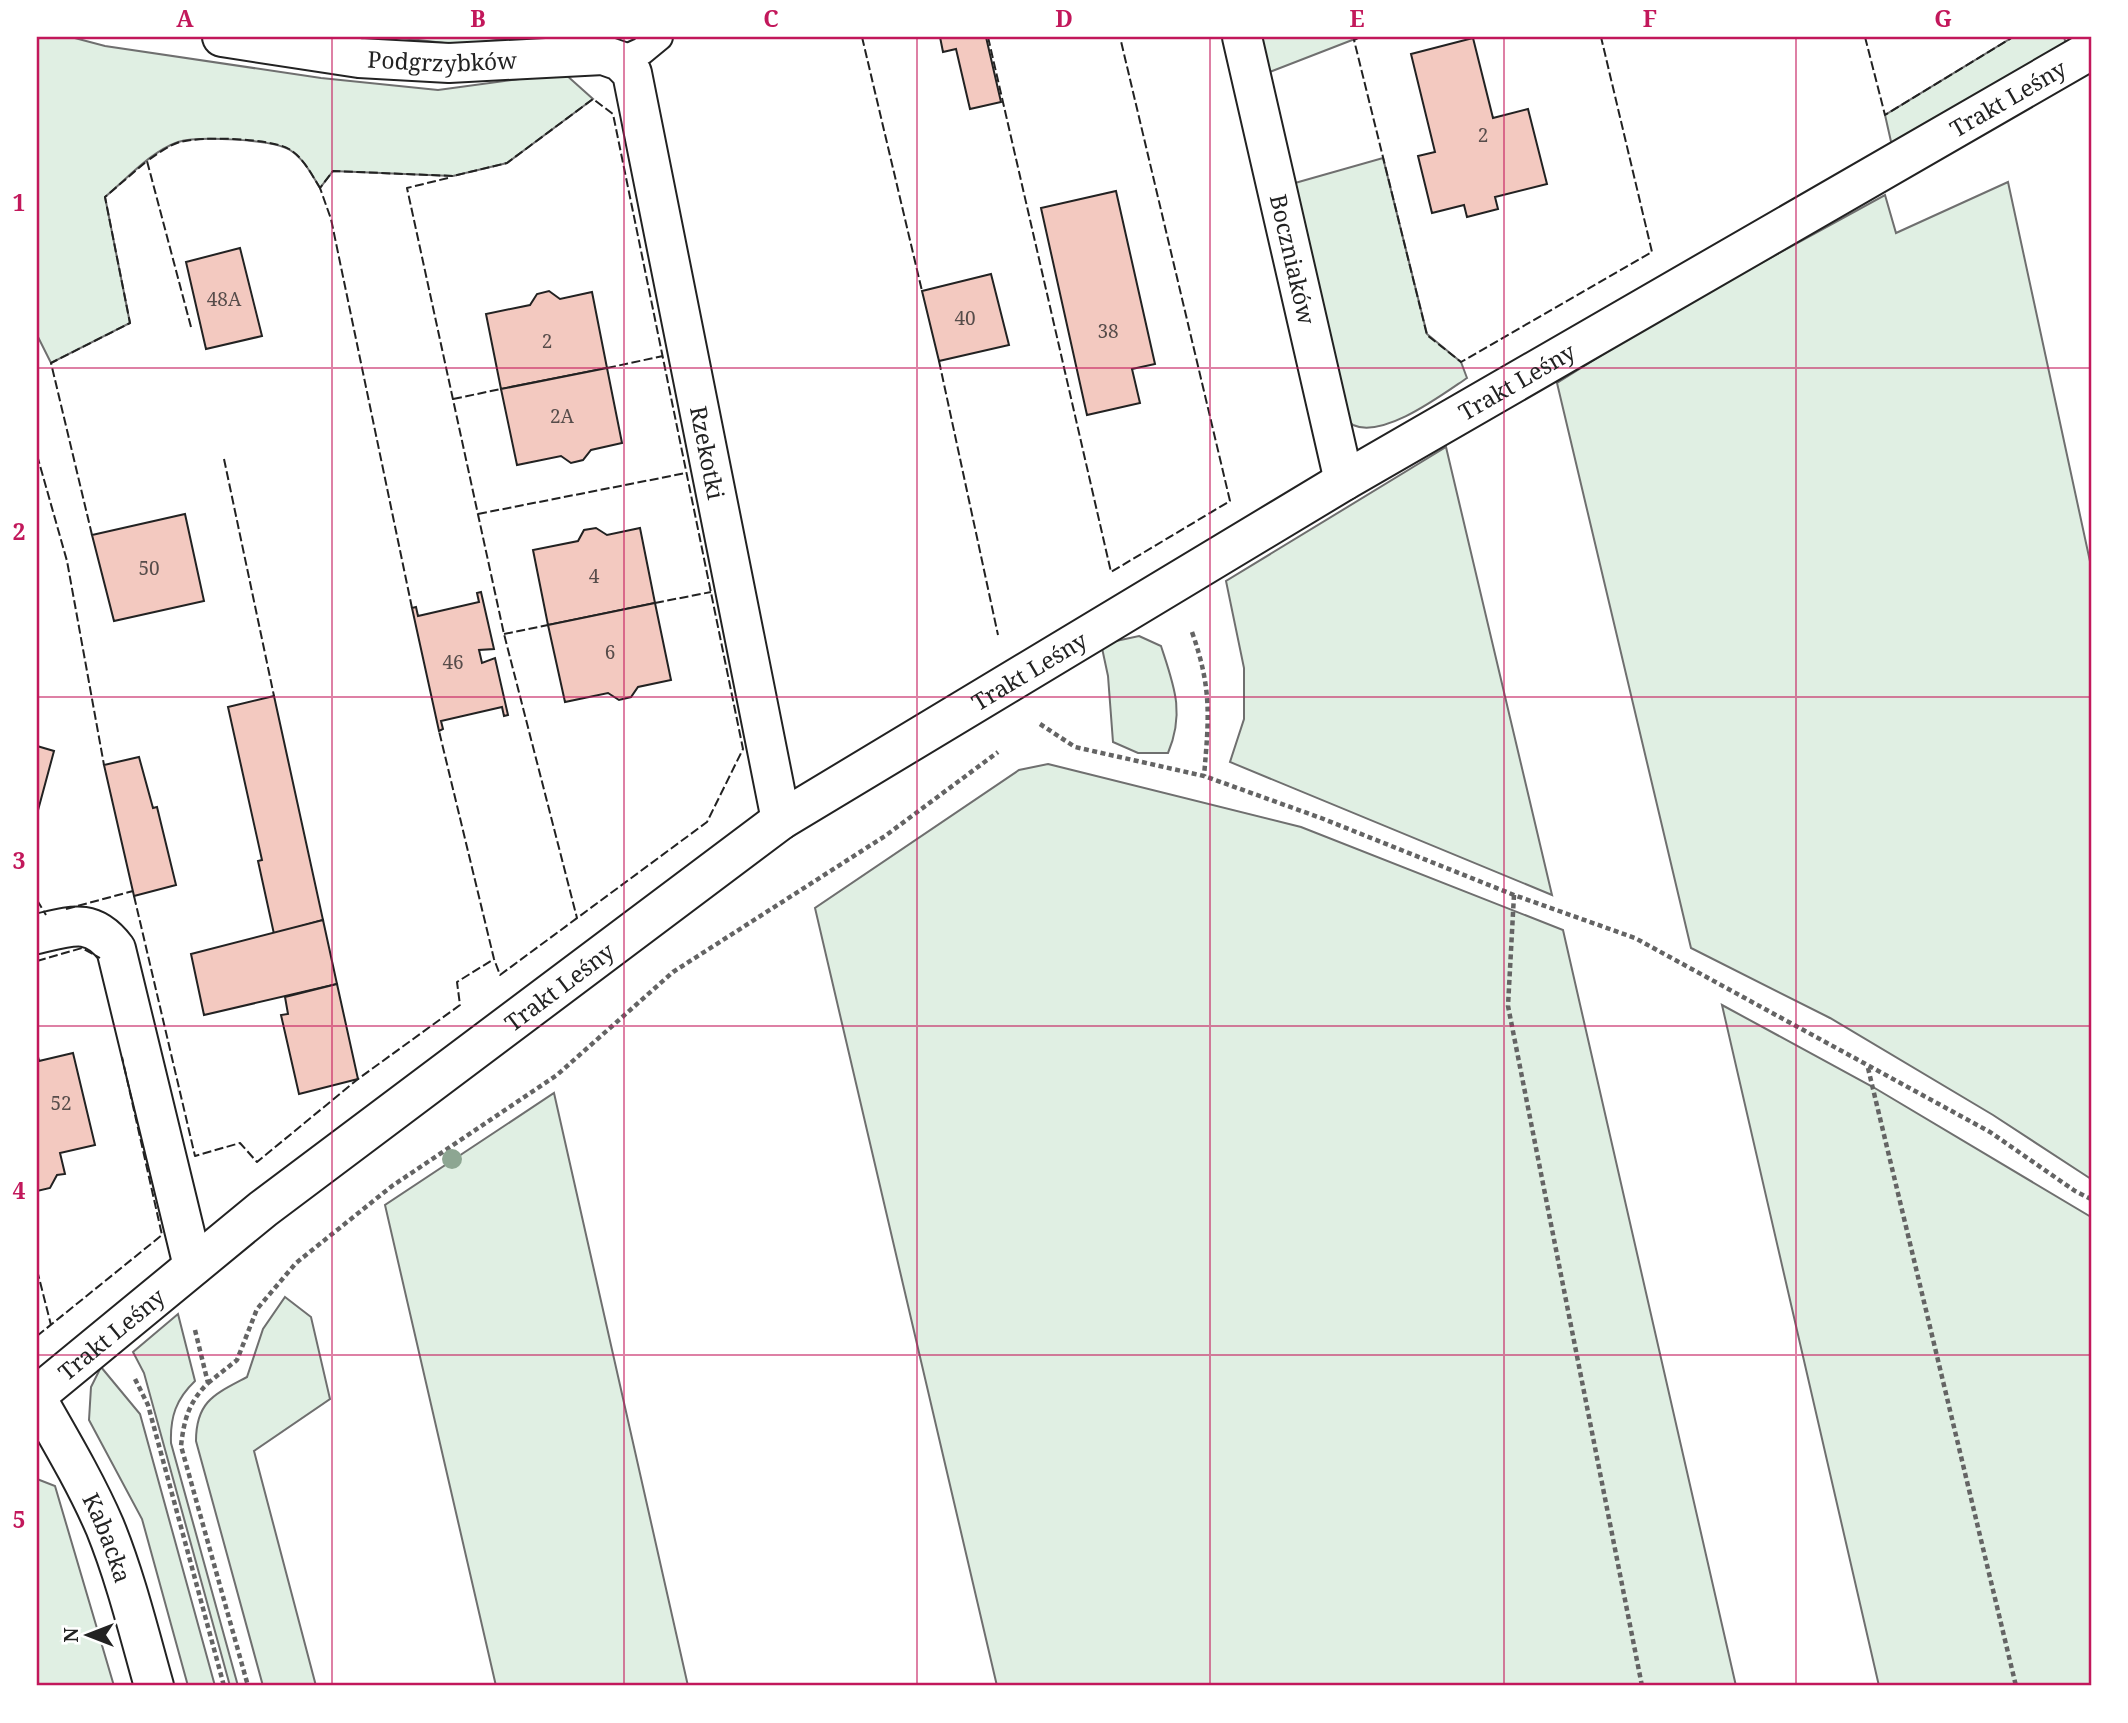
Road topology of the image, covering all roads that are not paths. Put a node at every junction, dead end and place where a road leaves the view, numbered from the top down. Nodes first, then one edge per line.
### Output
1 (222, 37) edge
2 (659, 37) edge
3 (1242, 37) edge
4 (2091, 50) edge
5 (628, 72) junction
6 (1343, 481) junction
7 (781, 820) junction
8 (37, 934) edge
9 (187, 1270) junction
10 (37, 1397) edge
11 (154, 1686) edge

1 - 5 street, Podgrzybków
2 - 5 lane
3 - 6 street, Boczniaków
4 - 6 street, Trakt Leśny
5 - 7 street, Rzekotki
6 - 7 street, Trakt Leśny
7 - 9 street, Trakt Leśny
8 - 9 street
9 - 10 street, Trakt Leśny
10 - 11 street, Kabacka

